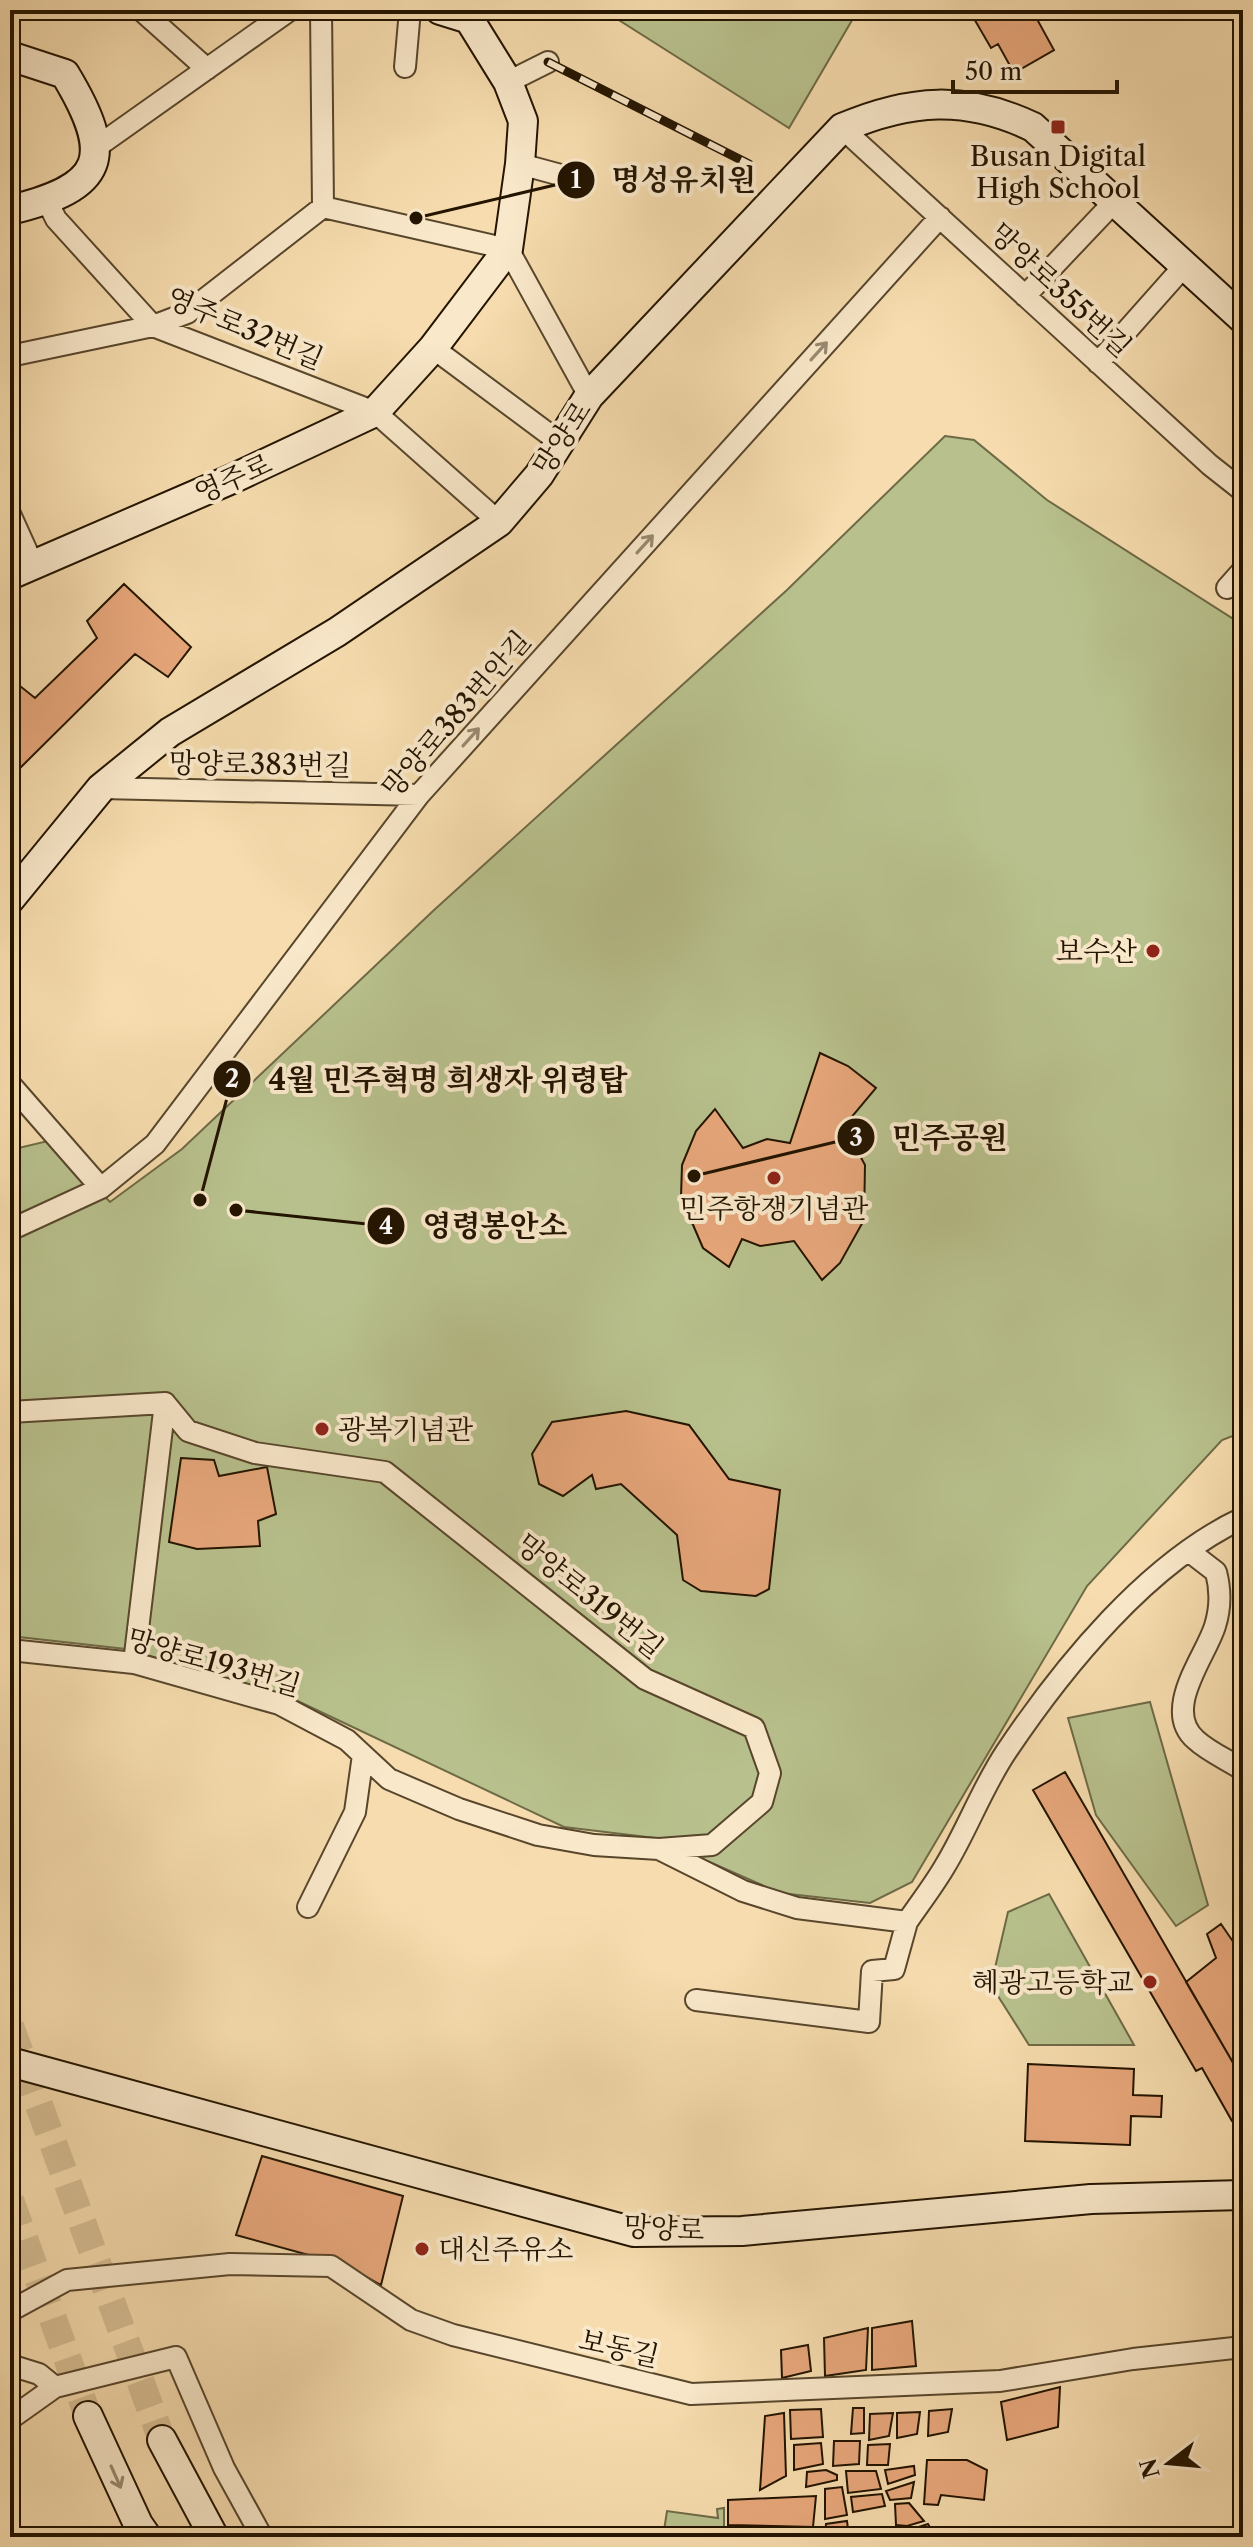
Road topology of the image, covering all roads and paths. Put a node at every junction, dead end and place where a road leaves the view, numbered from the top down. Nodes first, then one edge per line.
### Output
1 (141, 10) edge
2 (290, 10) edge
3 (321, 10) edge
4 (410, 10) edge
5 (440, 10) edge
6 (10, 56) edge
7 (548, 62) dead end
8 (405, 67) dead end
9 (207, 69) junction
10 (508, 82) junction
11 (842, 128) junction
12 (98, 146) junction
13 (520, 164) junction
14 (583, 181) dead end
15 (1116, 200) junction
16 (47, 201) junction
17 (323, 207) junction
18 (10, 210) edge
19 (940, 217) junction
20 (508, 249) junction
21 (1185, 265) junction
22 (1025, 296) junction
23 (1243, 319) edge
24 (153, 326) junction
25 (433, 348) junction
26 (10, 356) edge
27 (1098, 363) junction
28 (589, 396) junction
29 (375, 412) junction
30 (558, 441) junction
31 (1243, 491) edge
32 (10, 514) edge
33 (499, 522) junction
34 (18, 569) edge
35 (1243, 570) edge
36 (1227, 588) dead end
37 (101, 788) junction
38 (419, 795) junction
39 (10, 899) edge
40 (10, 1084) edge
41 (101, 1188) junction
42 (10, 1230) edge
43 (165, 1403) junction
44 (10, 1412) edge
45 (1243, 1518) edge
46 (1190, 1552) junction
47 (10, 1650) edge
48 (134, 1663) junction
49 (363, 1755) junction
50 (1243, 1770) edge
51 (659, 1849) junction
52 (308, 1907) dead end
53 (907, 1922) junction
54 (696, 2000) dead end
55 (10, 2062) edge
56 (1243, 2195) edge
57 (10, 2311) edge
58 (1243, 2347) edge
59 (10, 2365) edge
60 (55, 2387) junction
61 (88, 2416) tunnel mouth
62 (10, 2419) edge
63 (162, 2440) tunnel mouth
64 (147, 2537) edge
65 (214, 2537) edge
66 (262, 2537) edge

1 - 9 street
2 - 9 street
3 - 17 street
4 - 8 street
5 - 10 main road, 영주로
6 - 12 main road
7 - 10 street
9 - 12 street
10 - 13 main road, 영주로
11 - 15 main road, 망양로
11 - 19 street, 망양로355번길
11 - 28 main road, 망양로
12 - 16 main road
13 - 14 street
13 - 20 main road, 영주로
15 - 21 main road, 망양로
15 - 22 street
16 - 18 main road
16 - 24 street, 영주로32번길
17 - 20 street
17 - 24 street
19 - 22 street, 망양로355번길
38 -> 19 street, 망양로383번안길
20 - 25 main road, 영주로
20 - 28 street
21 - 23 main road, 망양로
21 - 27 street
22 - 27 street, 망양로355번길
24 - 26 street
24 - 29 street, 영주로32번길
25 - 29 main road, 영주로
25 - 30 street
27 - 31 street, 망양로355번길
28 - 30 main road, 망양로
29 - 33 street
29 - 34 main road, 영주로
30 - 33 main road, 망양로
32 - 34 street
33 - 37 main road, 망양로
35 - 36 street
37 - 38 street, 망양로383번길
37 - 39 main road, 망양로
38 - 41 street, 망양로383번안길
40 - 41 street
41 - 42 street, 망양로383번안길
43 - 44 street
43 - 48 street
43 - 51 street, 망양로319번길
45 - 46 street
46 - 50 street
46 - 53 street
47 - 48 street, 망양로193번길
48 - 49 street, 망양로193번길
49 - 51 street, 망양로193번길
49 - 52 street
51 - 53 street
53 - 54 street
55 - 56 main road, 망양로
57 - 58 street, 보동길
59 - 60 street
60 - 62 street
60 - 66 street
61 -> 64 main road
63 - 65 main road

